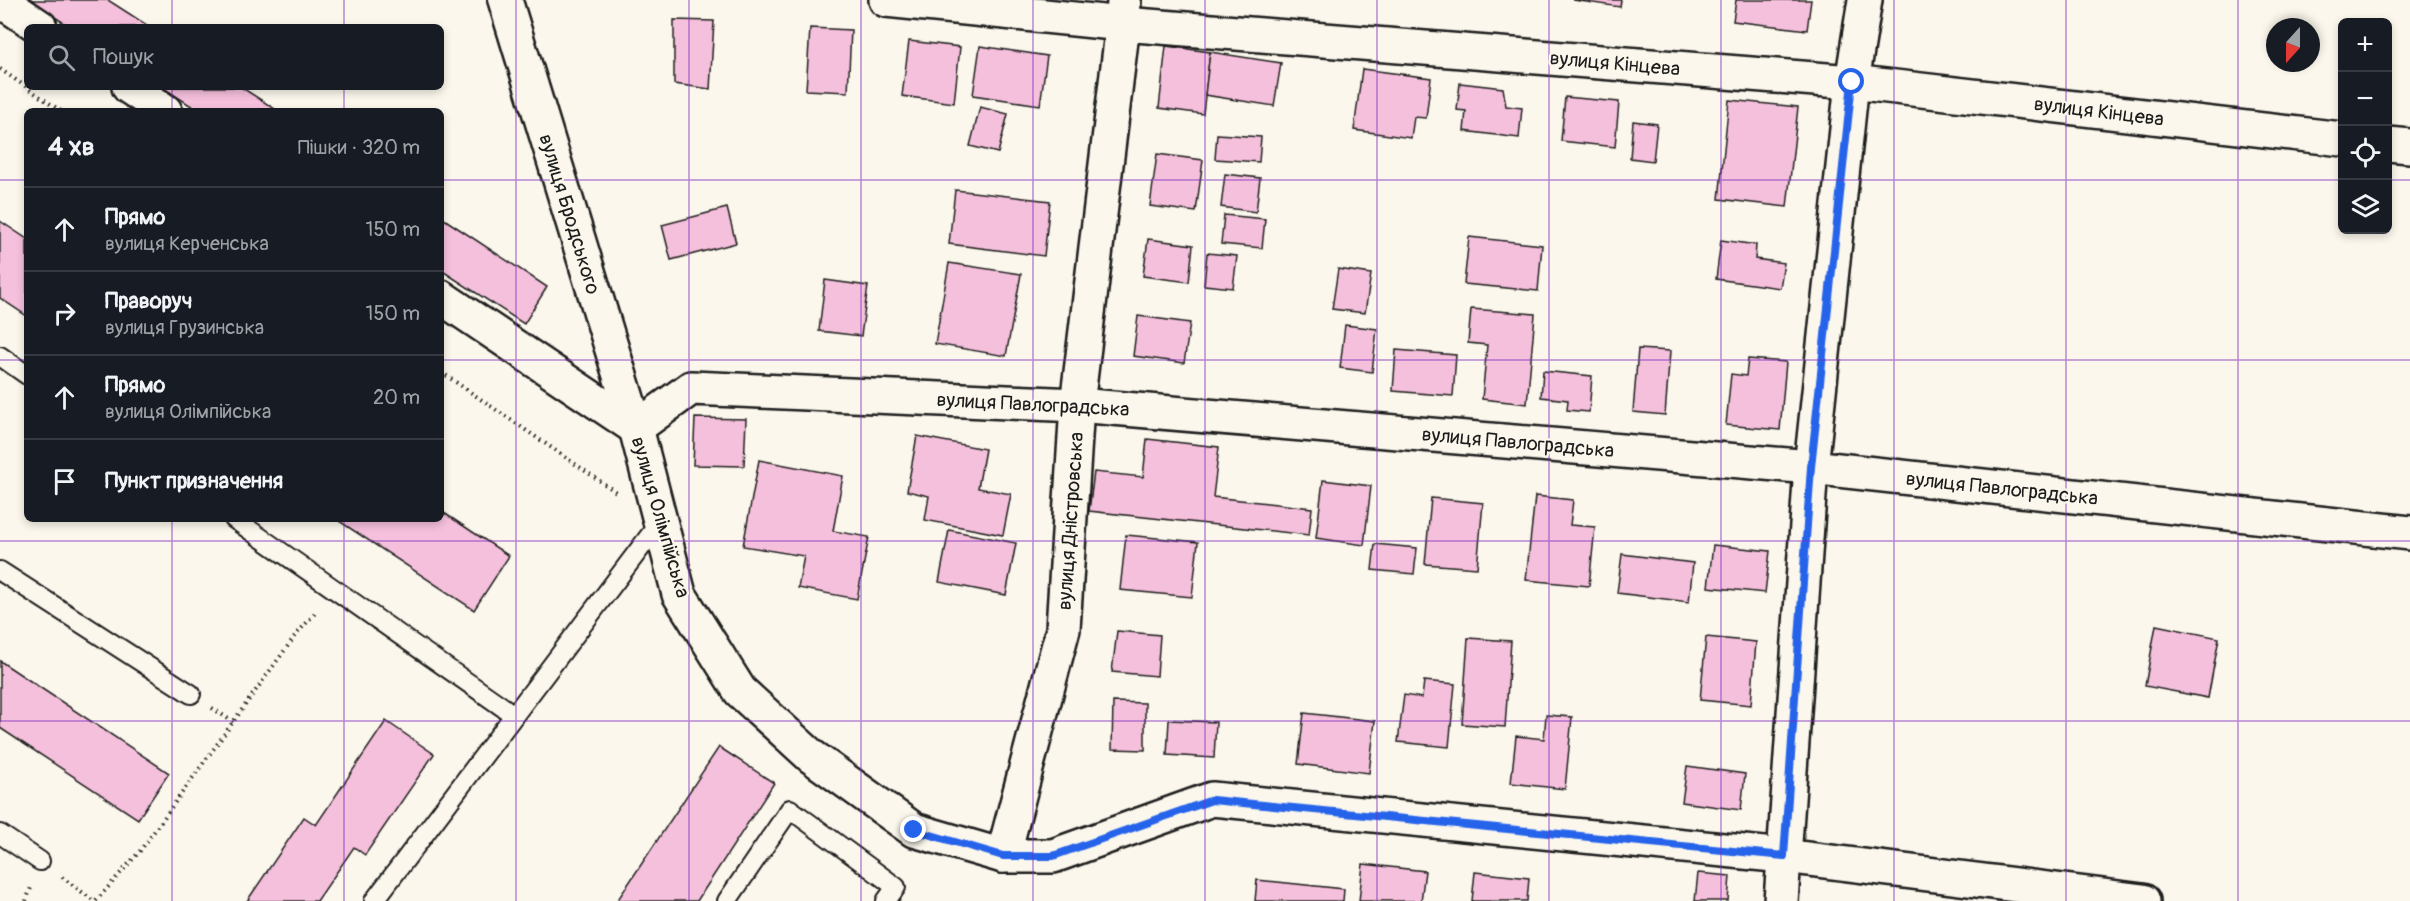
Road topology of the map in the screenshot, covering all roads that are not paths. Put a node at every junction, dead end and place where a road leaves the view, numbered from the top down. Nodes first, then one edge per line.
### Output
1 (0, 0) edge
2 (505, 0) edge
3 (886, 0) edge
4 (1865, 0) edge
5 (1124, 12) edge
6 (36, 24) edge
7 (1852, 82) junction
8 (134, 90) edge
9 (160, 108) edge
10 (2338, 138) edge
11 (2392, 144) edge
12 (2410, 146) edge
13 (444, 299) edge
14 (0, 356) edge
15 (24, 373) edge
16 (1077, 405) junction
17 (636, 428) junction
18 (1811, 467) junction
19 (238, 522) edge
20 (660, 522) junction
21 (2410, 533) edge
22 (0, 571) edge
23 (191, 694) dead end
24 (514, 715) junction
25 (0, 834) edge
26 (1003, 856) junction
27 (1784, 856) junction
28 (40, 861) road end
29 (374, 901) edge
30 (727, 901) edge
31 (886, 901) edge
32 (1781, 901) edge
33 (2143, 901) edge

1 - 6 street
2 - 17 street, вулиця Бродського
3 - 5 street, вулиця Кінцева
4 - 7 street
5 - 7 street, вулиця Кінцева
5 - 16 street, вулиця Дністровська
7 - 10 street, вулиця Кінцева
7 - 18 street
8 - 9 street
11 - 12 street
13 - 17 street, вулиця Олімпійська
14 - 15 lane
16 - 17 street, вулиця Павлоградська
16 - 18 street, вулиця Павлоградська
16 - 26 street, вулиця Дністровська
17 - 20 street, вулиця Олімпійська
18 - 21 street, вулиця Павлоградська
18 - 27 street
19 - 24 lane
20 - 24 lane
20 - 26 street, вулиця Олімпійська
22 - 23 lane
24 - 29 lane
25 - 28 lane
26 - 27 street, вулиця Олімпійська
27 - 32 street
27 - 33 street, вулиця Олімпійська
30 - 31 lane

